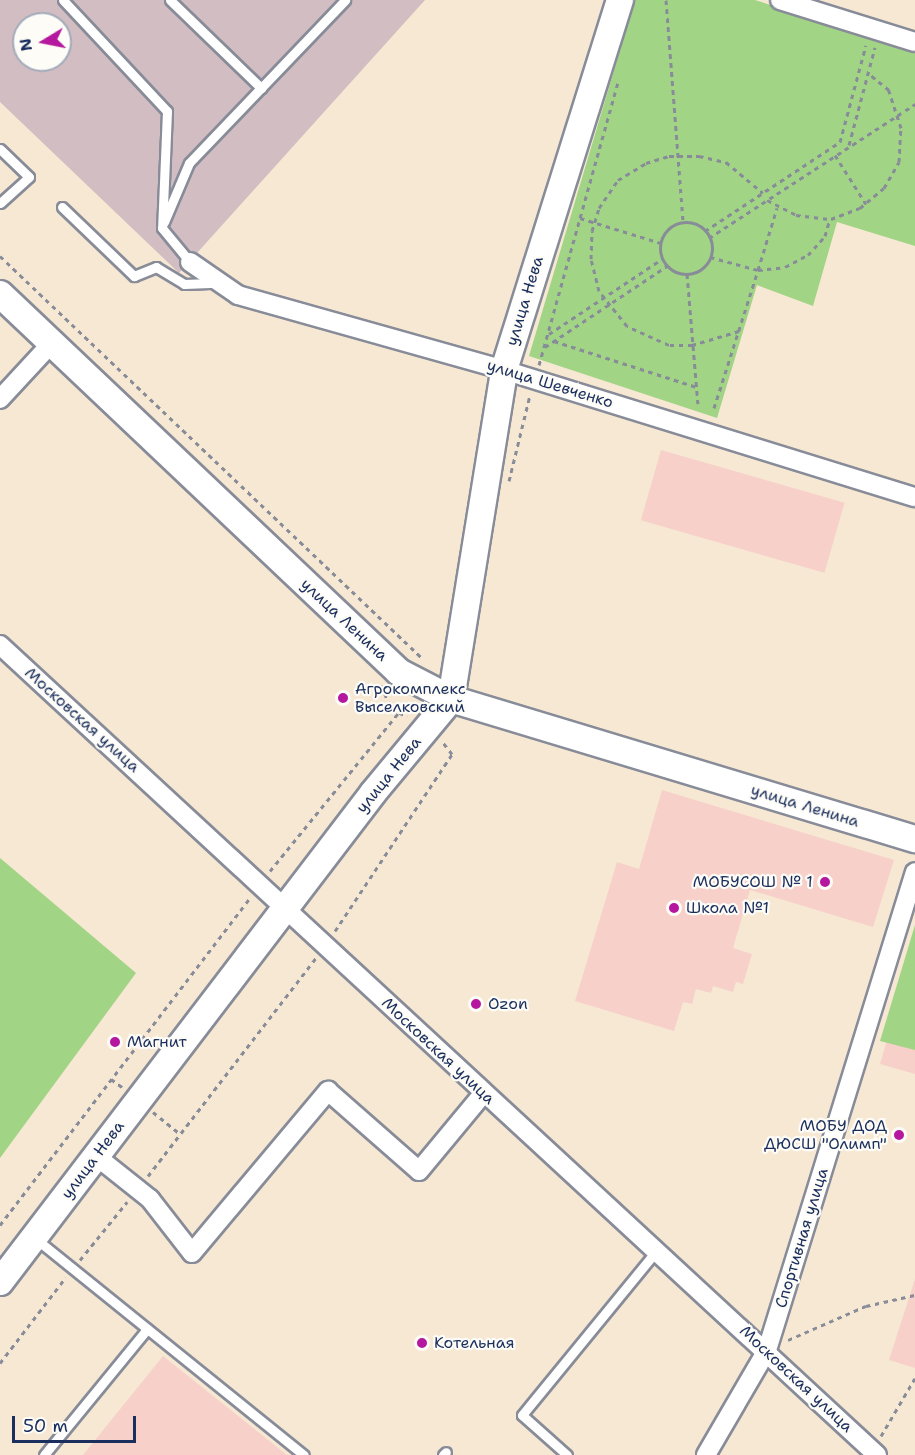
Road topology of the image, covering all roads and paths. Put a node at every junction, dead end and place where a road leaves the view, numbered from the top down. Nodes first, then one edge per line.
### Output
1 (63, 0) edge
2 (170, 0) edge
3 (345, 0) edge
4 (620, 0) edge
5 (666, 0) edge
6 (780, 0) edge
7 (875, 30) junction
8 (915, 42) edge
9 (868, 74) junction
10 (618, 80) dead end
11 (261, 88) junction
12 (915, 104) edge
13 (899, 114) junction
14 (848, 146) junction
15 (0, 149) edge
16 (678, 155) junction
17 (835, 155) junction
18 (763, 193) junction
19 (767, 200) junction
20 (0, 203) edge
21 (867, 204) junction
22 (62, 207) dead end
23 (777, 207) junction
24 (580, 218) junction
25 (831, 219) junction
26 (594, 222) junction
27 (683, 223) junction
28 (162, 228) junction
29 (705, 231) junction
30 (709, 238) junction
31 (661, 243) junction
32 (0, 256) edge
33 (710, 257) junction
34 (662, 259) junction
35 (190, 262) joint
36 (667, 266) junction
37 (758, 270) junction
38 (687, 274) junction
39 (220, 282) junction
40 (0, 294) edge
41 (603, 298) junction
42 (608, 305) junction
43 (739, 331) junction
44 (547, 335) junction
45 (554, 341) junction
46 (51, 344) junction
47 (692, 345) junction
48 (543, 348) junction
49 (504, 370) junction
50 (535, 379) junction
51 (696, 387) junction
52 (0, 399) edge
53 (698, 404) dead end
54 (714, 408) dead end
55 (507, 490) dead end
56 (915, 497) edge
57 (0, 645) edge
58 (420, 657) dead end
59 (451, 699) junction
60 (399, 712) dead end
61 (438, 735) dead end
62 (915, 839) edge
63 (915, 872) edge
64 (261, 883) junction
65 (287, 908) junction
66 (326, 945) junction
67 (111, 1079) junction
68 (124, 1090) dead end
69 (483, 1094) junction
70 (149, 1109) dead end
71 (180, 1134) junction
72 (96, 1156) junction
73 (138, 1189) junction
74 (0, 1226) edge
75 (34, 1238) junction
76 (657, 1250) junction
77 (73, 1269) junction
78 (0, 1282) edge
79 (915, 1295) edge
80 (147, 1329) junction
81 (767, 1350) junction
82 (0, 1364) edge
83 (915, 1378) edge
84 (875, 1453) edge
85 (44, 1455) edge
86 (304, 1455) edge
87 (567, 1455) edge
88 (706, 1455) edge

1 - 28 lane
2 - 11 lane
3 - 11 lane
4 - 49 main road, улица Нева
5 - 16 path
6 - 7 street
7 - 8 street
7 - 9 path
7 - 18 path
9 - 13 path
9 - 14 path
10 - 24 path
11 - 28 lane
12 - 13 path
13 - 14 path
13 - 21 path
14 - 17 path
15 - 20 lane
16 - 18 path
16 - 26 path
16 - 27 path
17 - 19 path
17 - 21 path
18 - 29 path
19 - 23 path
19 - 30 path
21 - 25 path
22 - 39 lane
23 - 25 path
23 - 37 path
24 - 26 path
24 - 44 path
25 - 37 path
26 - 31 path
26 - 41 path
27 - 29 path
27 - 31 path
28 - 35 lane
29 - 30 path
30 - 33 path
31 - 34 path
32 - 58 path
33 - 37 path
33 - 38 path
34 - 36 path
34 - 41 path
35 - 39 street, улица Шевченко
36 - 38 path
36 - 42 path
37 - 43 path
38 - 47 path
39 - 49 street, улица Шевченко
40 - 46 main road, улица Ленина
41 - 42 path
41 - 44 path
42 - 45 path
42 - 47 path
43 - 47 path
43 - 54 path
44 - 48 path
45 - 48 path
45 - 51 path
46 - 52 street
46 - 59 main road, улица Ленина
47 - 51 path
48 - 50 path
49 - 50 street, улица Шевченко
49 - 59 main road, улица Нева
50 - 55 path
50 - 56 street, улица Шевченко
51 - 53 path
57 - 64 street, Московская улица
59 - 62 main road, улица Ленина
59 - 65 main road, улица Нева
60 - 64 path
61 - 66 path
63 - 81 street, Спортивная улица
64 - 65 street, Московская улица
64 - 67 path
65 - 66 street, Московская улица
65 - 72 main road, улица Нева
66 - 69 street, Московская улица
66 - 71 path
67 - 68 path
67 - 74 path
69 - 73 street
69 - 76 street, Московская улица
70 - 71 path
71 - 73 path
72 - 73 street
72 - 75 main road, улица Нева
73 - 77 path
75 - 77 lane
75 - 78 main road, улица Нева
76 - 81 street, Московская улица
76 - 87 lane
77 - 80 lane
77 - 82 path
79 - 81 path
80 - 85 lane
80 - 86 lane
81 - 84 street, Московская улица
81 - 88 street, Спортивная улица
83 - 84 path

